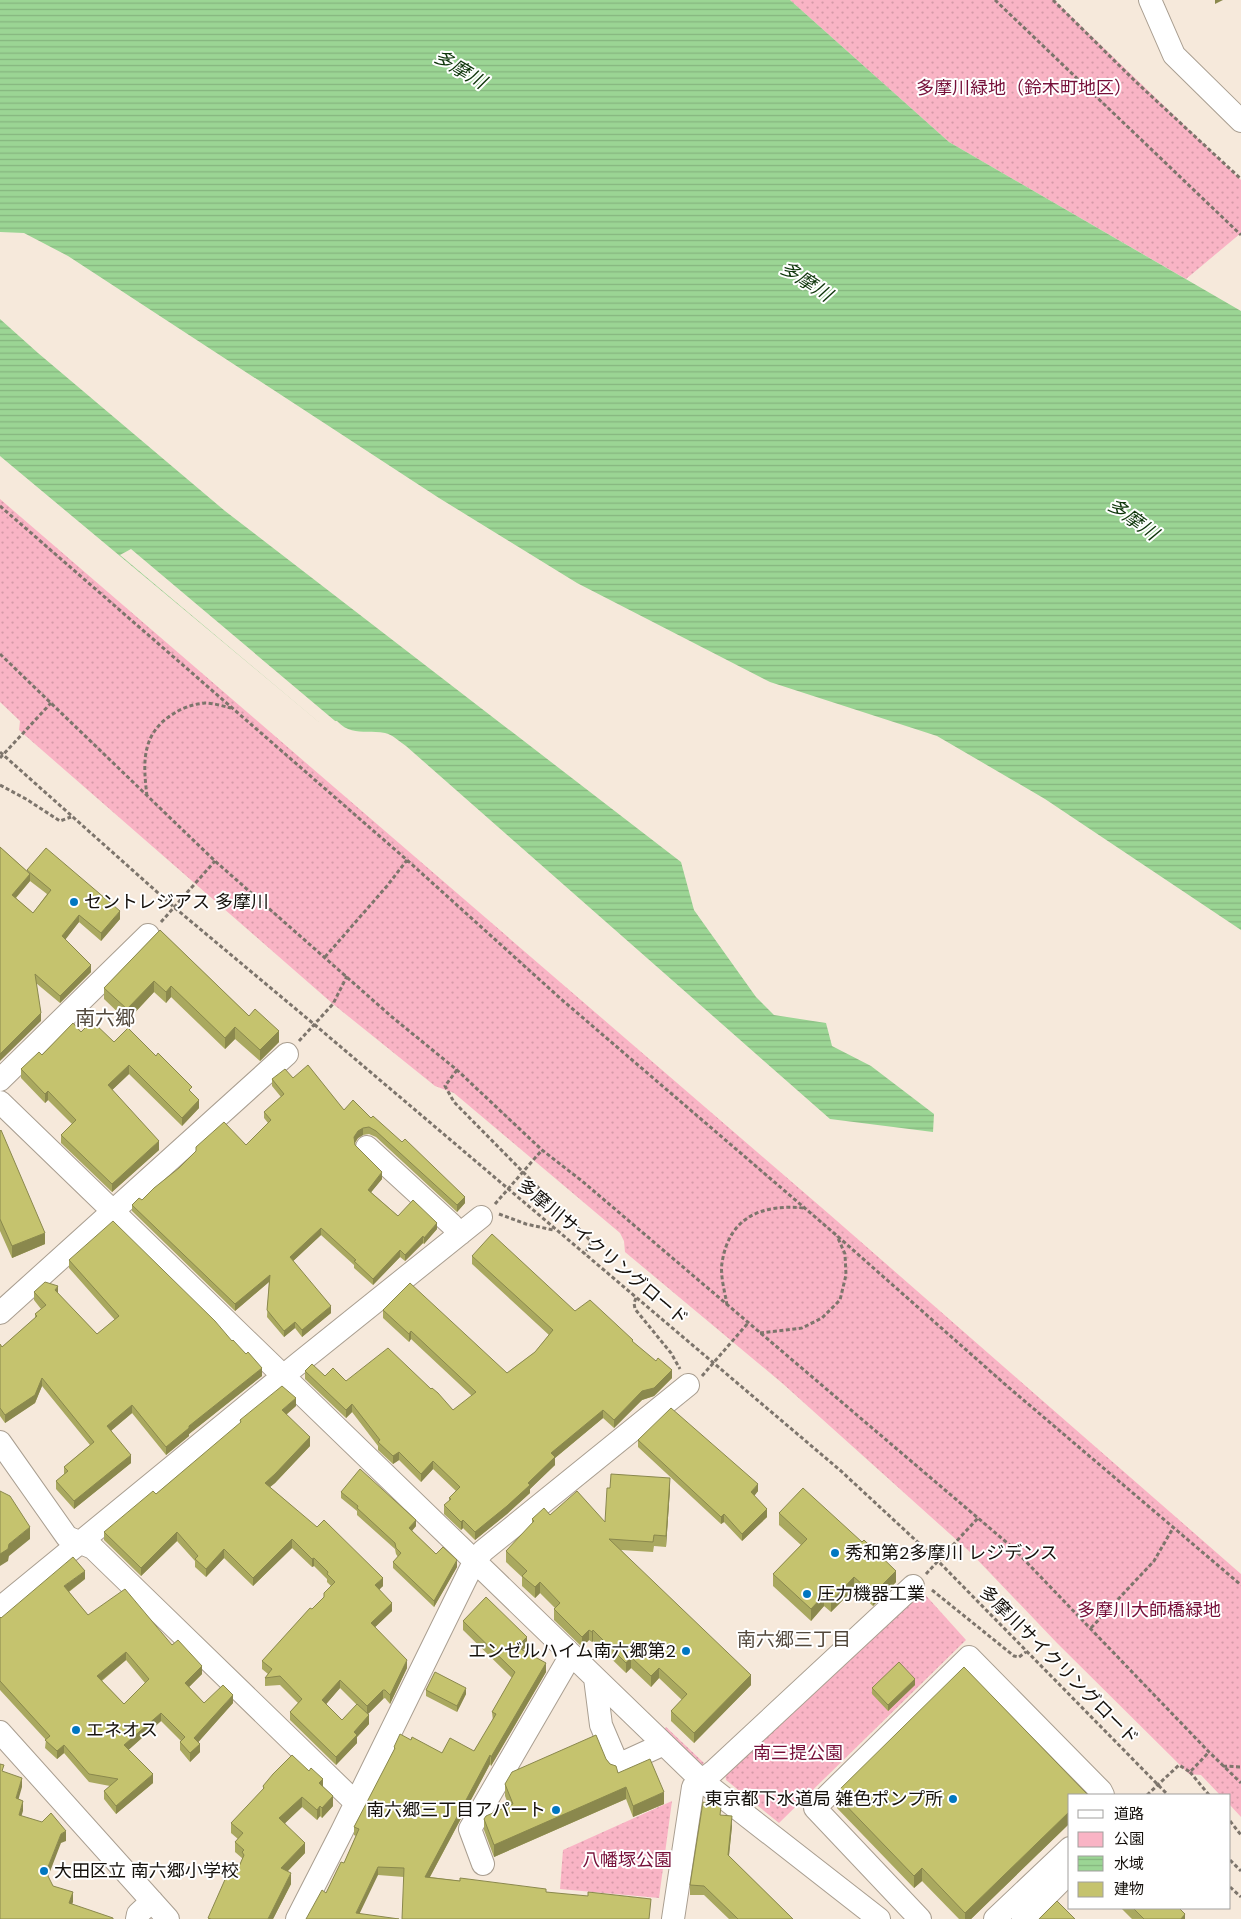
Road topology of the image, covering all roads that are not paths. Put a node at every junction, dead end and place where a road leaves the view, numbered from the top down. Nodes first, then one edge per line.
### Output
1 (1150, 0) edge
2 (1241, 121) edge
3 (154, 929) road end
4 (292, 1048) road end
5 (0, 1080) edge
6 (0, 1102) edge
7 (367, 1147) dead end
8 (113, 1211) junction
9 (490, 1212) road end
10 (460, 1234) junction
11 (0, 1313) edge
12 (282, 1376) junction
13 (688, 1386) road end
14 (0, 1442) edge
15 (80, 1543) junction
16 (474, 1562) junction
17 (920, 1586) road end
18 (0, 1608) edge
19 (571, 1655) junction
20 (595, 1678) junction
21 (0, 1732) edge
22 (664, 1744) junction
23 (701, 1780) junction
24 (1102, 1794) edge
25 (356, 1803) junction
26 (1068, 1850) edge
27 (483, 1864) dead end
28 (1068, 1874) edge
29 (152, 1901) junction
30 (905, 1902) junction
31 (137, 1919) edge
32 (168, 1919) edge
33 (297, 1919) edge
34 (673, 1919) edge
35 (879, 1919) edge
36 (889, 1919) edge
37 (920, 1919) edge
38 (995, 1919) edge
39 (1023, 1919) edge

1 - 2 street
3 - 5 street
4 - 8 street
6 - 8 street
7 - 10 street
8 - 11 street
8 - 12 street
9 - 10 street
10 - 12 street
12 - 15 street
12 - 16 street
13 - 16 street
14 - 15 street
15 - 18 street
15 - 25 street
16 - 19 street
16 - 25 street
17 - 23 street
19 - 20 street
19 - 27 street
20 - 22 street
20 - 22 street
21 - 29 street
22 - 23 street
23 - 34 street
23 - 35 street
24 - 30 street
25 - 33 street
26 - 38 street
28 - 39 street
29 - 31 street
29 - 32 street
30 - 36 street
30 - 37 street

